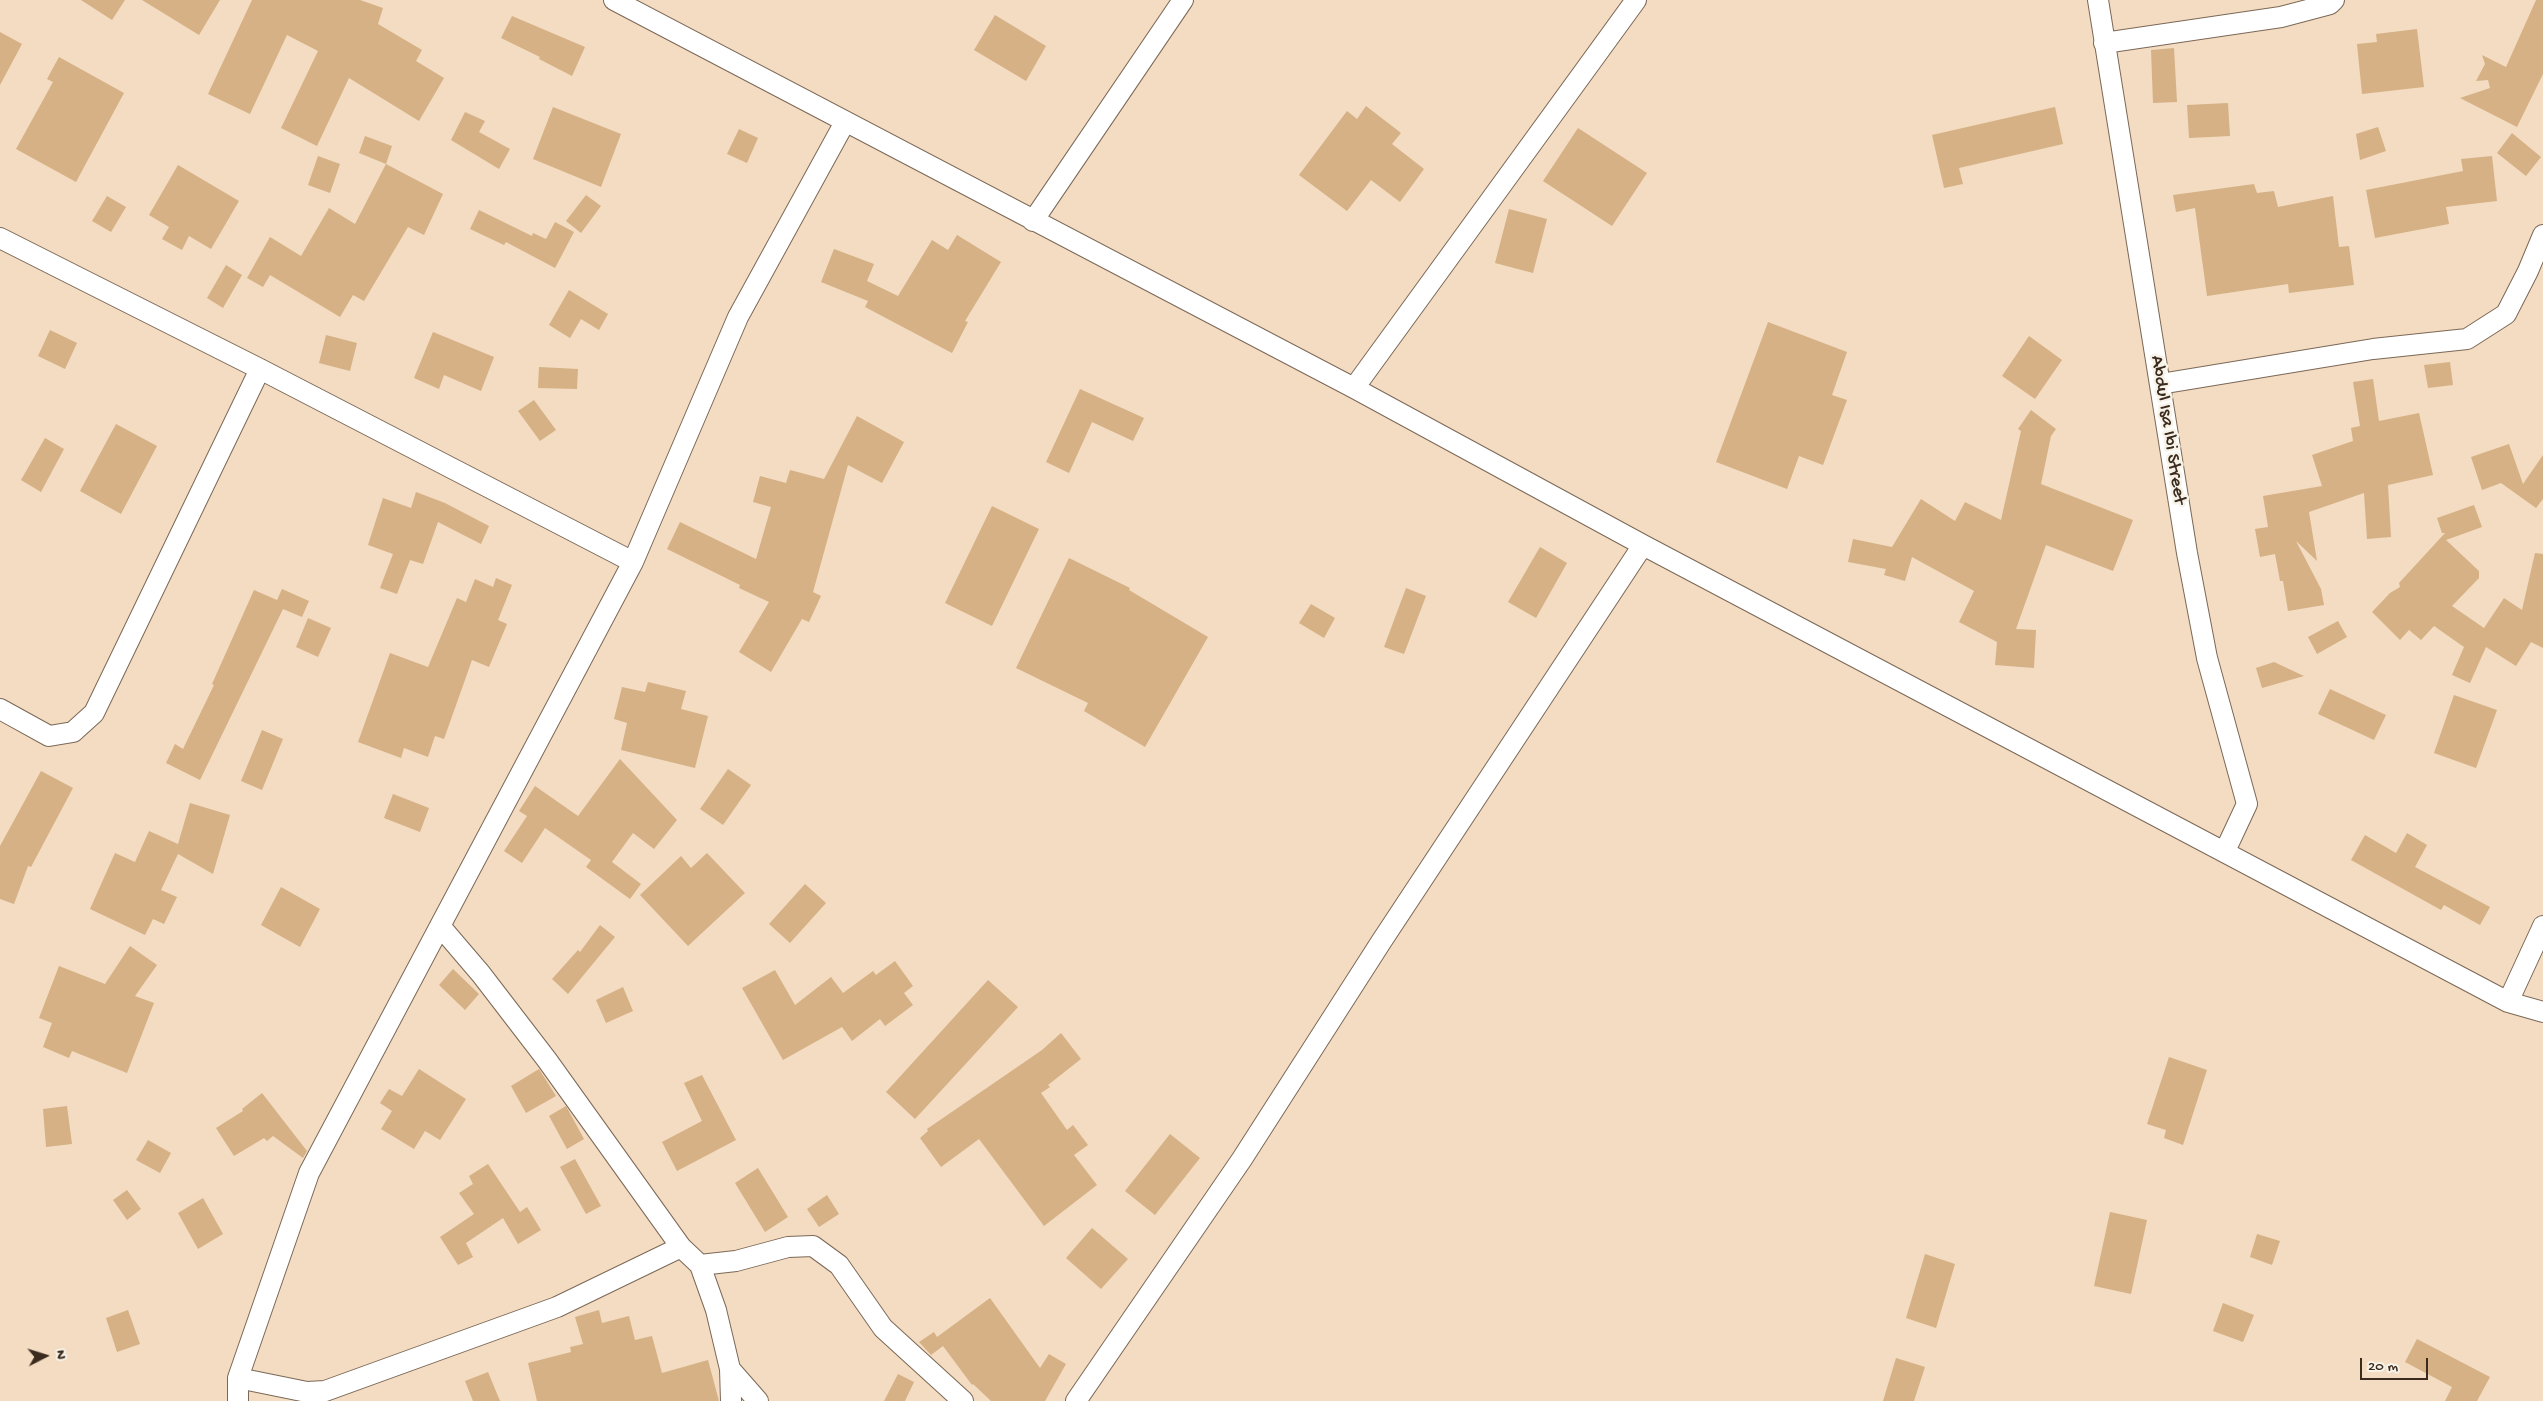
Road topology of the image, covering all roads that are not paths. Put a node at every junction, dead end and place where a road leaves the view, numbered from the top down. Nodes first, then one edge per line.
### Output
1 (614, 0) edge
2 (1183, 0) edge
3 (1636, 0) edge
4 (2098, 0) edge
5 (2334, 0) edge
6 (2104, 43) junction
7 (845, 122) junction
8 (1033, 221) junction
9 (2543, 235) edge
10 (0, 238) edge
11 (260, 369) junction
12 (2160, 384) junction
13 (1354, 388) junction
14 (1643, 545) junction
15 (633, 562) junction
16 (0, 709) edge
17 (2225, 852) junction
18 (440, 926) junction
19 (2543, 926) edge
20 (2508, 1002) junction
21 (2543, 1012) edge
22 (681, 1247) junction
23 (700, 1265) junction
24 (730, 1369) junction
25 (238, 1378) junction
26 (238, 1401) edge
27 (731, 1401) edge
28 (758, 1401) edge
29 (962, 1401) edge
30 (1076, 1401) edge

1 - 7 street
2 - 8 street
3 - 13 street
4 - 6 street, Abdul Isa Ibi Street
5 - 6 street
6 - 12 street, Abdul Isa Ibi Street
7 - 8 street
7 - 15 street
8 - 13 street
9 - 12 street
10 - 11 street
11 - 15 street
11 - 16 street
12 - 17 street, Abdul Isa Ibi Street
13 - 14 street
14 - 17 street
14 - 30 street
15 - 18 street
17 - 20 street
18 - 22 street
18 - 25 street
19 - 20 street
20 - 21 street
22 - 23 street
22 - 25 street
23 - 24 street
23 - 29 street
24 - 27 street
24 - 28 street
25 - 26 street

